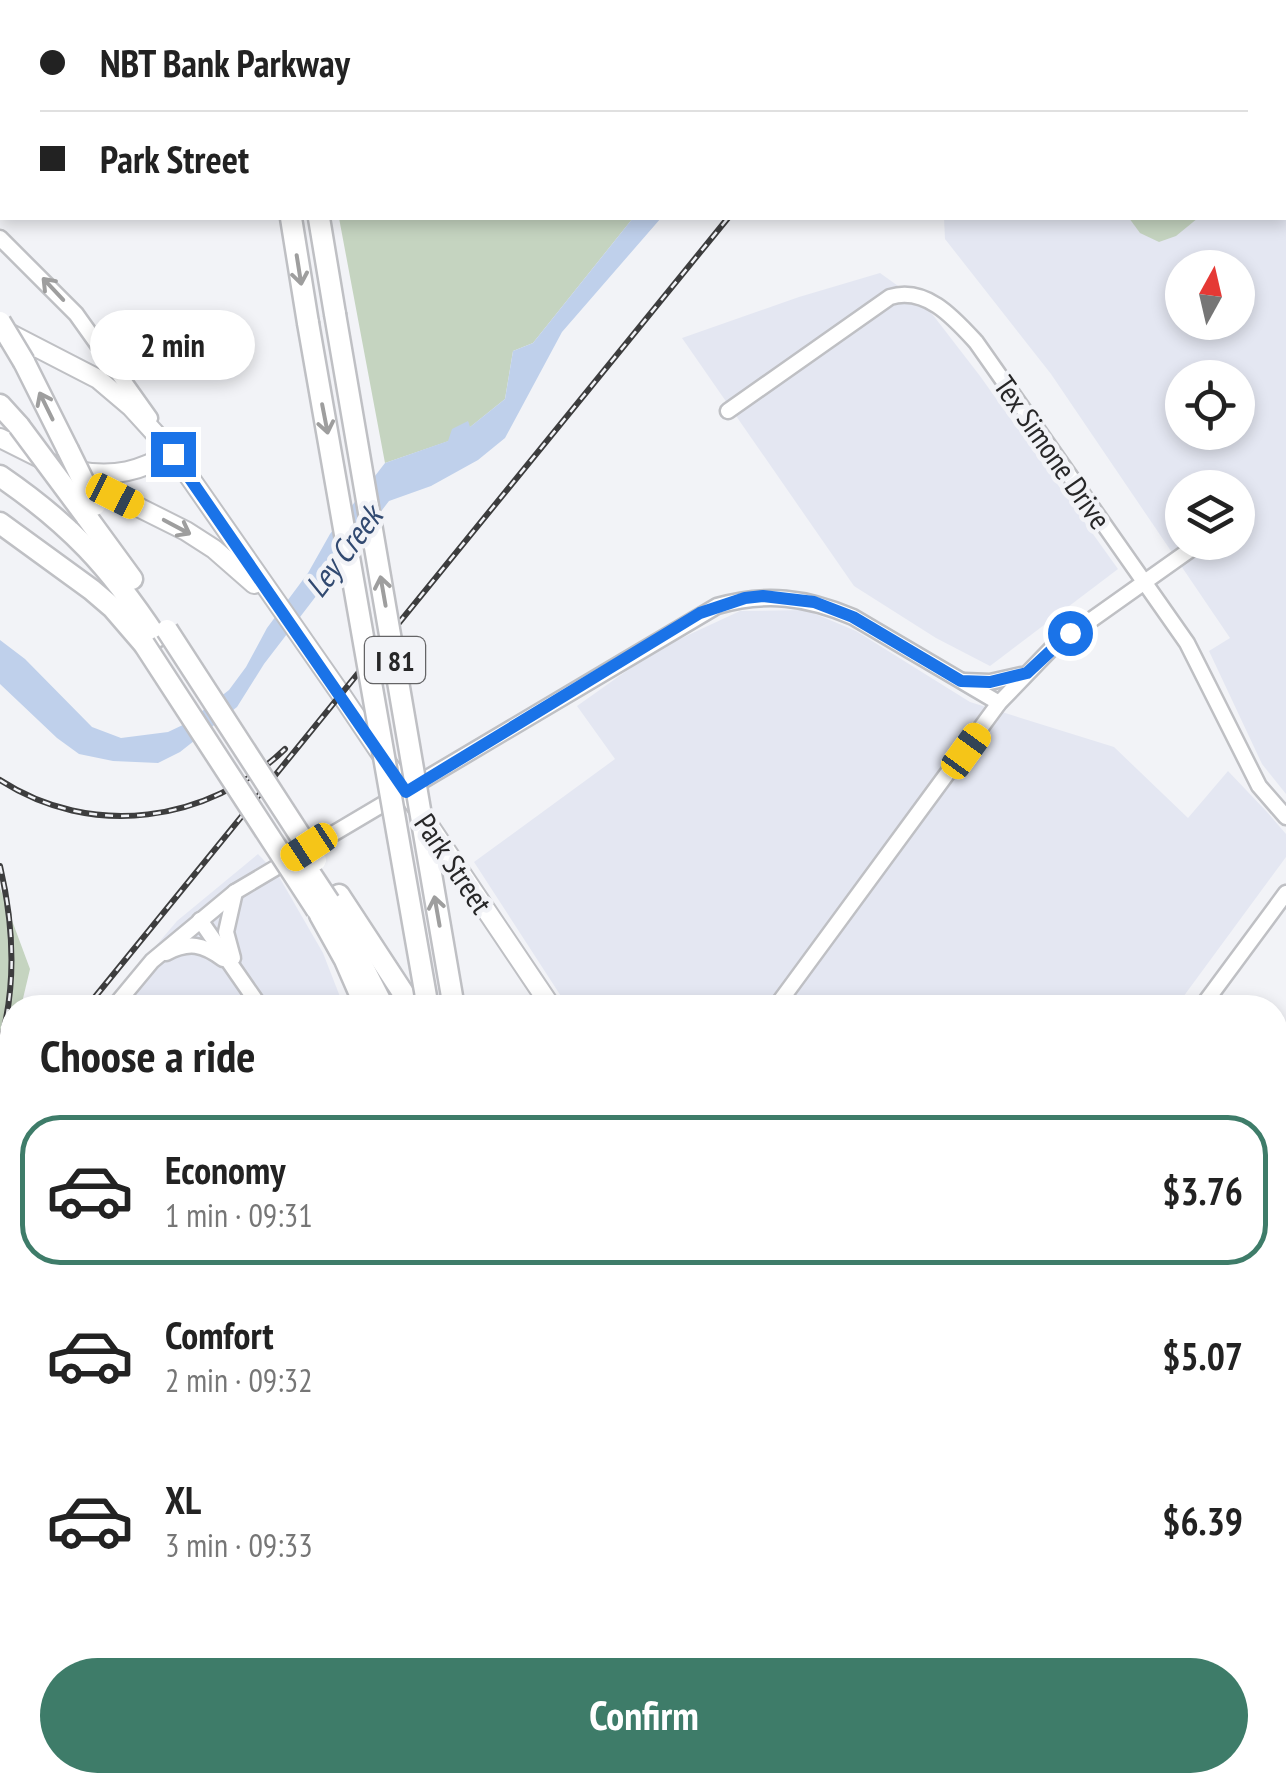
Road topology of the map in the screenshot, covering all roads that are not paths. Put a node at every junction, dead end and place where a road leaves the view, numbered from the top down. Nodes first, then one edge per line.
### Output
1 (291, 220) edge
2 (319, 220) edge
3 (0, 238) edge
4 (0, 325) edge
5 (0, 404) edge
6 (728, 411) dead end
7 (0, 438) edge
8 (172, 452) junction
9 (63, 458) junction
10 (0, 476) edge
11 (0, 490) edge
12 (91, 510) junction
13 (0, 523) edge
14 (1176, 560) edge
15 (1145, 582) junction
16 (277, 604) junction
17 (156, 637) junction
18 (1027, 673) junction
19 (961, 681) junction
20 (999, 702) junction
21 (406, 792) junction
22 (1286, 817) edge
23 (236, 892) junction
24 (1286, 893) edge
25 (328, 902) junction
26 (200, 920) junction
27 (345, 960) junction
28 (152, 961) junction
29 (236, 968) junction
30 (124, 995) edge
31 (253, 995) edge
32 (354, 995) edge
33 (360, 995) edge
34 (378, 995) edge
35 (403, 995) edge
36 (426, 995) edge
37 (452, 995) edge
38 (543, 995) edge
39 (785, 995) edge
40 (1211, 995) edge

1 -> 36 highway, I 81, bridge
37 -> 2 highway, I 81, bridge
8 -> 3 street, Park Street
4 - 8 main road
9 -> 4 highway, bridge
5 - 12 highway, bridge
6 - 15 street, Tex Simone Drive
7 - 9 main road
8 - 9 main road
8 - 16 main road, Park Street
9 - 12 highway, bridge
9 -> 16 main road
10 - 17 highway
11 - 17 highway
12 - 17 highway
13 - 17 highway
14 - 15 street
15 - 18 street
15 - 22 street, Tex Simone Drive
16 - 21 main road, Park Street
17 - 25 highway, bridge
18 - 19 street
18 - 20 street
19 - 20 street
19 - 21 street
20 - 39 street
21 - 23 street
21 - 38 main road, Park Street
23 - 26 street
23 - 29 street
24 - 40 street
25 - 27 highway
25 - 34 highway
25 - 35 highway
26 - 28 street
26 - 29 street
27 - 32 highway
27 - 33 highway
28 - 29 street
28 - 30 street
29 - 31 street

